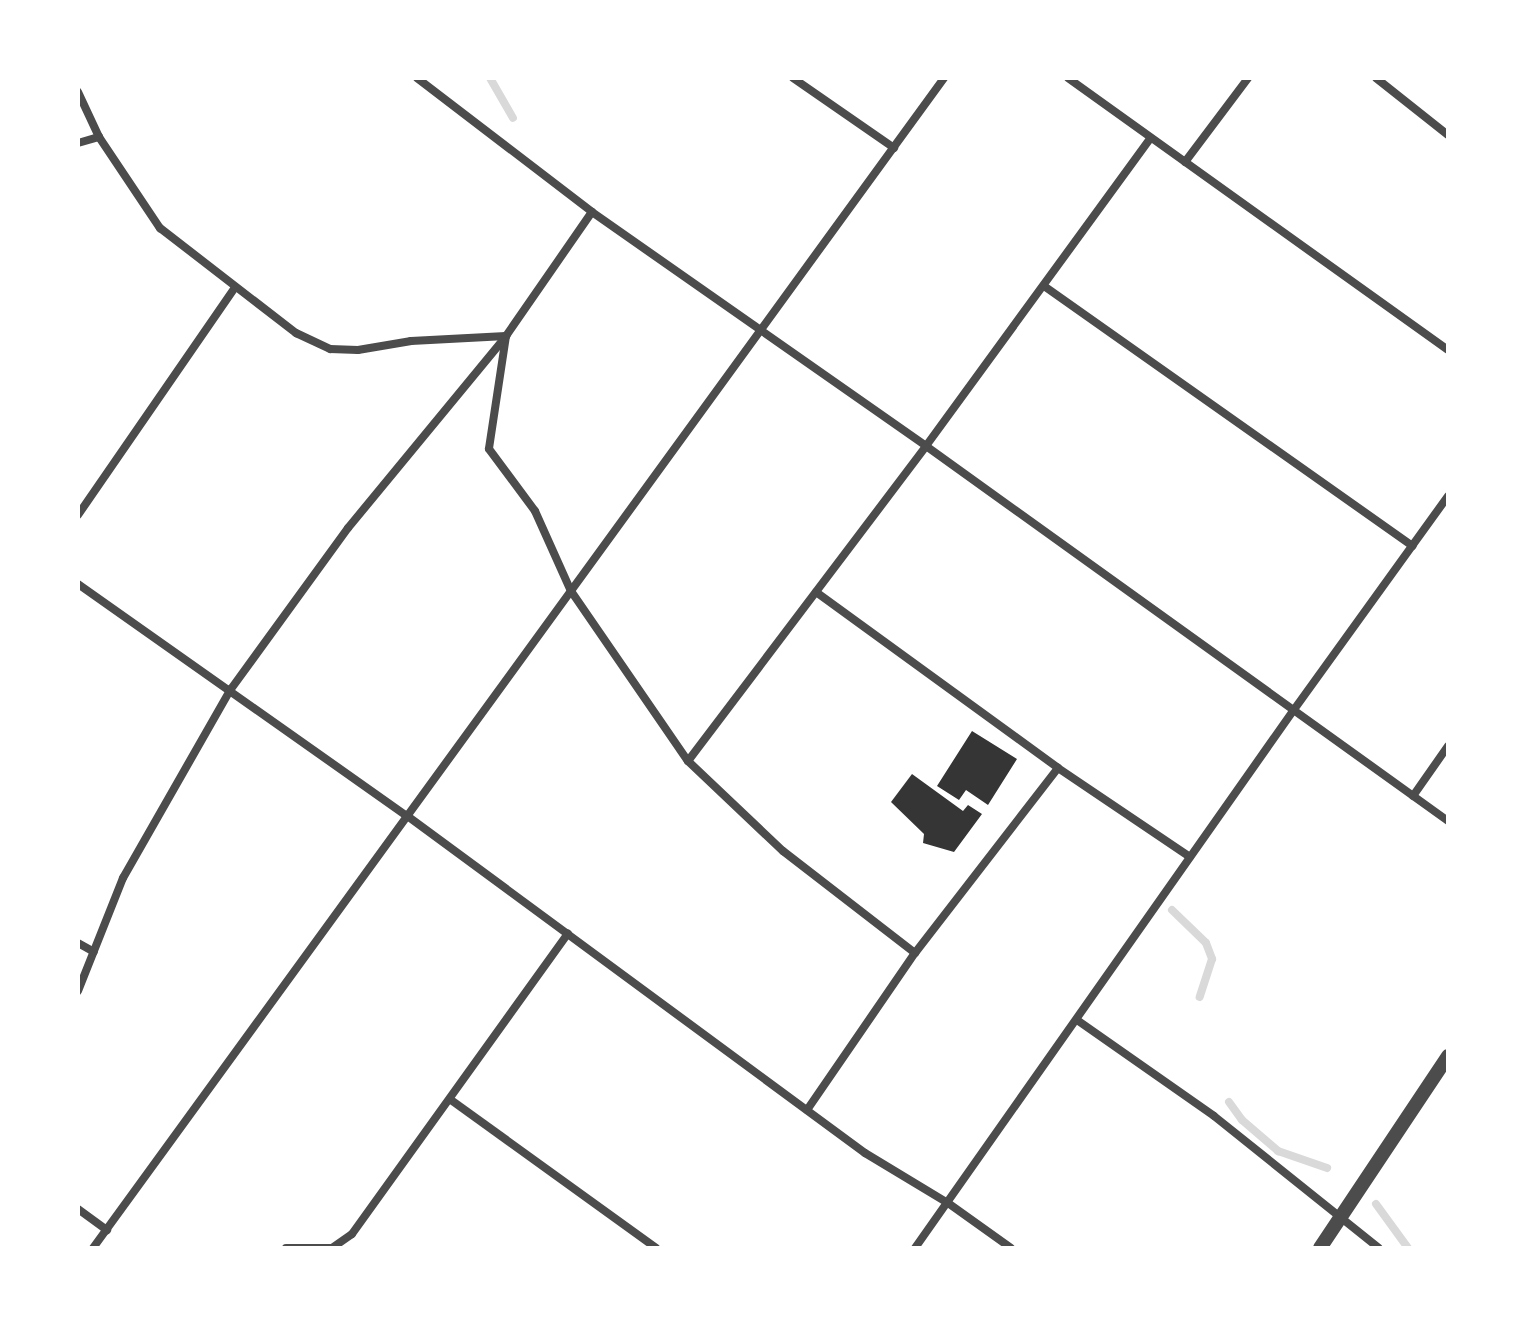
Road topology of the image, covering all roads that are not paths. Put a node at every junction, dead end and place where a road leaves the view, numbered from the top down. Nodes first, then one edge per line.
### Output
1 (417, 78) edge
2 (793, 78) edge
3 (944, 78) edge
4 (1068, 78) edge
5 (1248, 78) edge
6 (1376, 78) edge
7 (78, 92) edge
8 (1448, 135) edge
9 (99, 137) junction
10 (1151, 138) junction
11 (78, 143) edge
12 (894, 148) junction
13 (1185, 162) junction
14 (592, 212) junction
15 (1044, 286) junction
16 (235, 287) junction
17 (761, 333) junction
18 (506, 336) junction
19 (1448, 350) edge
20 (926, 446) junction
21 (1448, 496) edge
22 (78, 515) edge
23 (1412, 546) junction
24 (78, 584) edge
25 (571, 591) junction
26 (816, 592) junction
27 (231, 689) junction
28 (1293, 711) junction
29 (1448, 746) edge
30 (688, 761) junction
31 (1058, 768) junction
32 (1413, 796) junction
33 (406, 815) junction
34 (1448, 821) edge
35 (1190, 857) junction
36 (568, 933) junction
37 (78, 943) edge
38 (94, 952) junction
39 (915, 953) junction
40 (78, 991) edge
41 (1077, 1020) junction
42 (1448, 1056) edge
43 (451, 1100) junction
44 (807, 1110) junction
45 (948, 1203) junction
46 (78, 1209) edge
47 (1339, 1217) junction
48 (107, 1230) junction
49 (93, 1248) edge
50 (286, 1248) edge
51 (309, 1248) edge
52 (331, 1248) edge
53 (656, 1248) edge
54 (915, 1248) edge
55 (1011, 1248) edge
56 (1320, 1248) edge
57 (1379, 1248) edge

1 - 14 street
2 - 12 street
3 - 12 street
4 - 10 street
5 - 13 street
6 - 8 street
7 - 9 street
9 - 11 street
9 - 16 street
10 - 13 street
10 - 15 street
12 - 17 street
13 - 19 street
14 - 17 street
14 - 18 street
15 - 20 street
15 - 23 street
16 - 18 street
16 - 22 street
17 - 20 street
17 - 25 street
18 - 25 street
18 - 27 street
20 - 26 street
20 - 28 street
21 - 23 street
23 - 28 street
24 - 27 street
25 - 30 street
25 - 33 street
26 - 30 street
26 - 31 street
27 - 33 street
27 - 38 street
28 - 32 street
28 - 35 street
29 - 32 street
30 - 39 street
31 - 35 street
31 - 39 street
32 - 34 street
33 - 36 street
33 - 48 street
35 - 41 street
36 - 43 street
36 - 44 street
37 - 38 street
38 - 40 street
39 - 44 street
41 - 45 street
41 - 47 street
42 - 47 street
43 - 52 street
43 - 53 street
44 - 45 street
45 - 54 street
45 - 55 street
46 - 48 street
47 - 56 street
47 - 57 street
48 - 49 street
50 - 51 street
51 - 52 street

